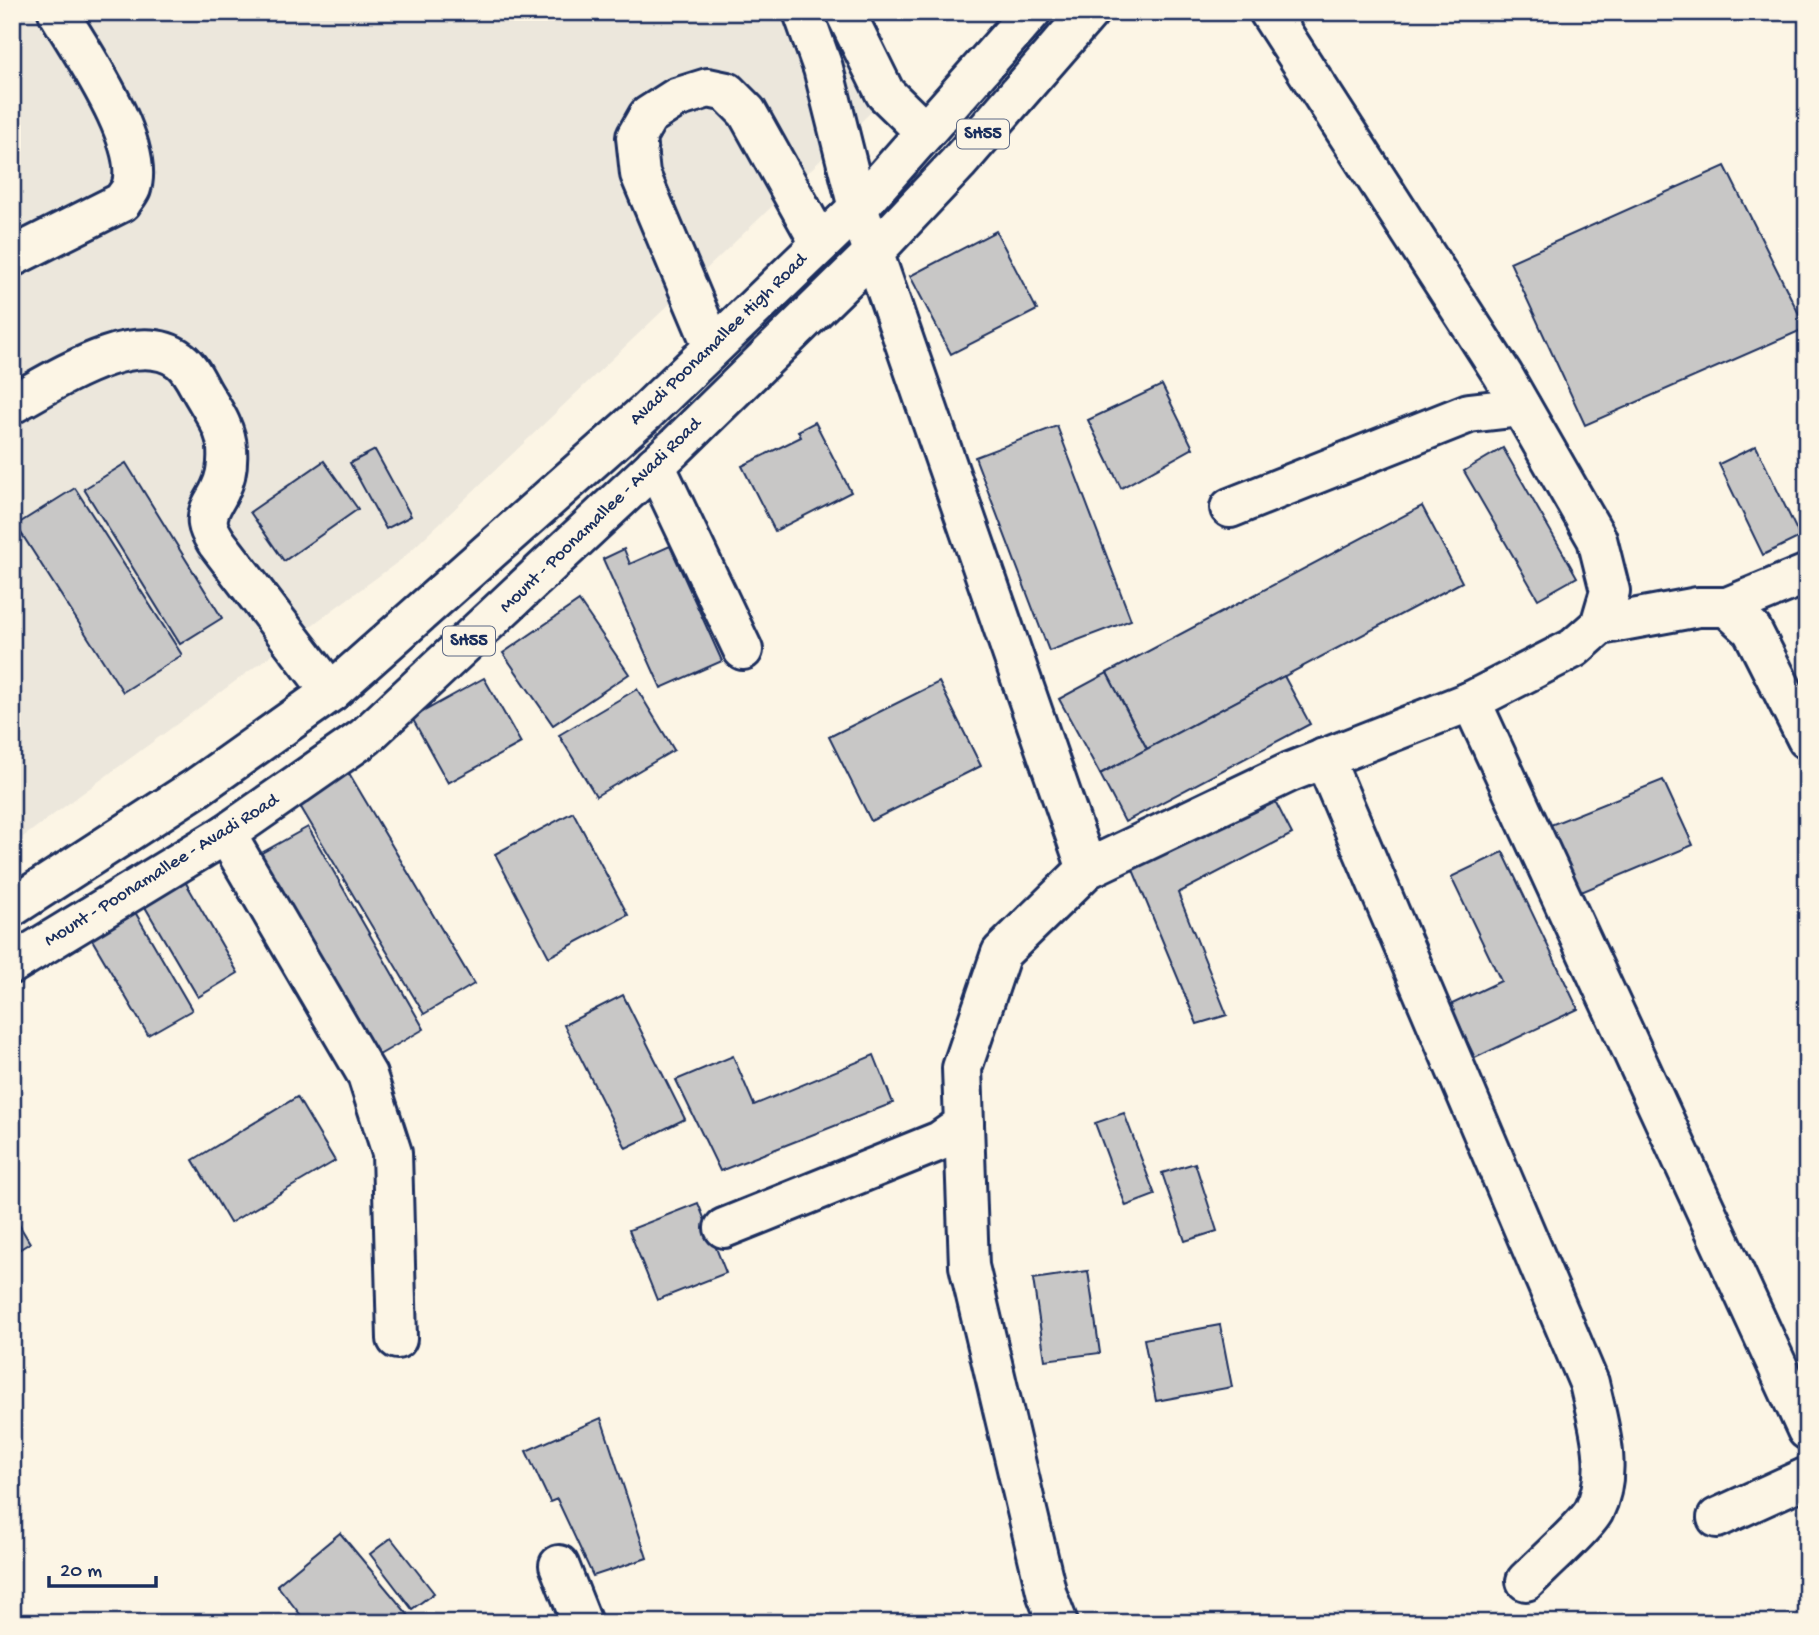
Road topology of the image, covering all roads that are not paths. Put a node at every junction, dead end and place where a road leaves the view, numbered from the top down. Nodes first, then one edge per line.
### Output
1 (58, 12) edge
2 (803, 12) edge
3 (845, 12) edge
4 (1031, 12) edge
5 (1089, 12) edge
6 (1269, 12) edge
7 (925, 132) junction
8 (858, 208) junction
9 (820, 243) junction
10 (874, 253) junction
11 (12, 257) edge
12 (712, 345) junction
13 (12, 404) edge
14 (1521, 407) junction
15 (655, 465) junction
16 (1230, 508) dead end
17 (1807, 574) edge
18 (1727, 607) junction
19 (1600, 625) junction
20 (743, 650) dead end
21 (331, 692) junction
22 (1471, 701) junction
23 (1807, 739) edge
24 (1324, 758) junction
25 (226, 834) junction
26 (1087, 869) junction
27 (12, 907) edge
28 (12, 964) edge
29 (964, 1124) junction
30 (724, 1228) dead end
31 (397, 1339) dead end
32 (1807, 1430) edge
33 (1807, 1477) edge
34 (1717, 1518) dead end
35 (559, 1565) dead end
36 (1525, 1581) dead end
37 (582, 1623) edge
38 (1058, 1623) edge

1 - 11 street
2 - 8 street
3 - 7 street
4 - 7 street, Avadi Poonamallee High Road / SH55
5 - 10 street, Mount - Poonamallee - Avadi Road / SH55
6 - 14 street
7 - 8 street, Avadi Poonamallee High Road / SH55
8 - 9 street, Avadi Poonamallee High Road / SH55
8 - 10 street
9 - 12 street, Avadi Poonamallee High Road / SH55
9 - 12 street
10 - 15 street, Mount - Poonamallee - Avadi Road / SH55
10 - 26 street
12 - 21 street, Avadi Poonamallee High Road / SH55
13 - 21 street
14 - 16 street
14 - 19 street
15 - 20 street
15 - 25 street, Mount - Poonamallee - Avadi Road / SH55
17 - 18 street
18 - 19 street
18 - 23 street
19 - 22 street
21 - 27 street, SH55
22 - 24 street
22 - 32 street
24 - 26 street
24 - 36 street
25 - 28 street, Mount - Poonamallee - Avadi Road / SH55
25 - 31 street
26 - 29 street
29 - 30 street
29 - 38 street
33 - 34 street
35 - 37 street

